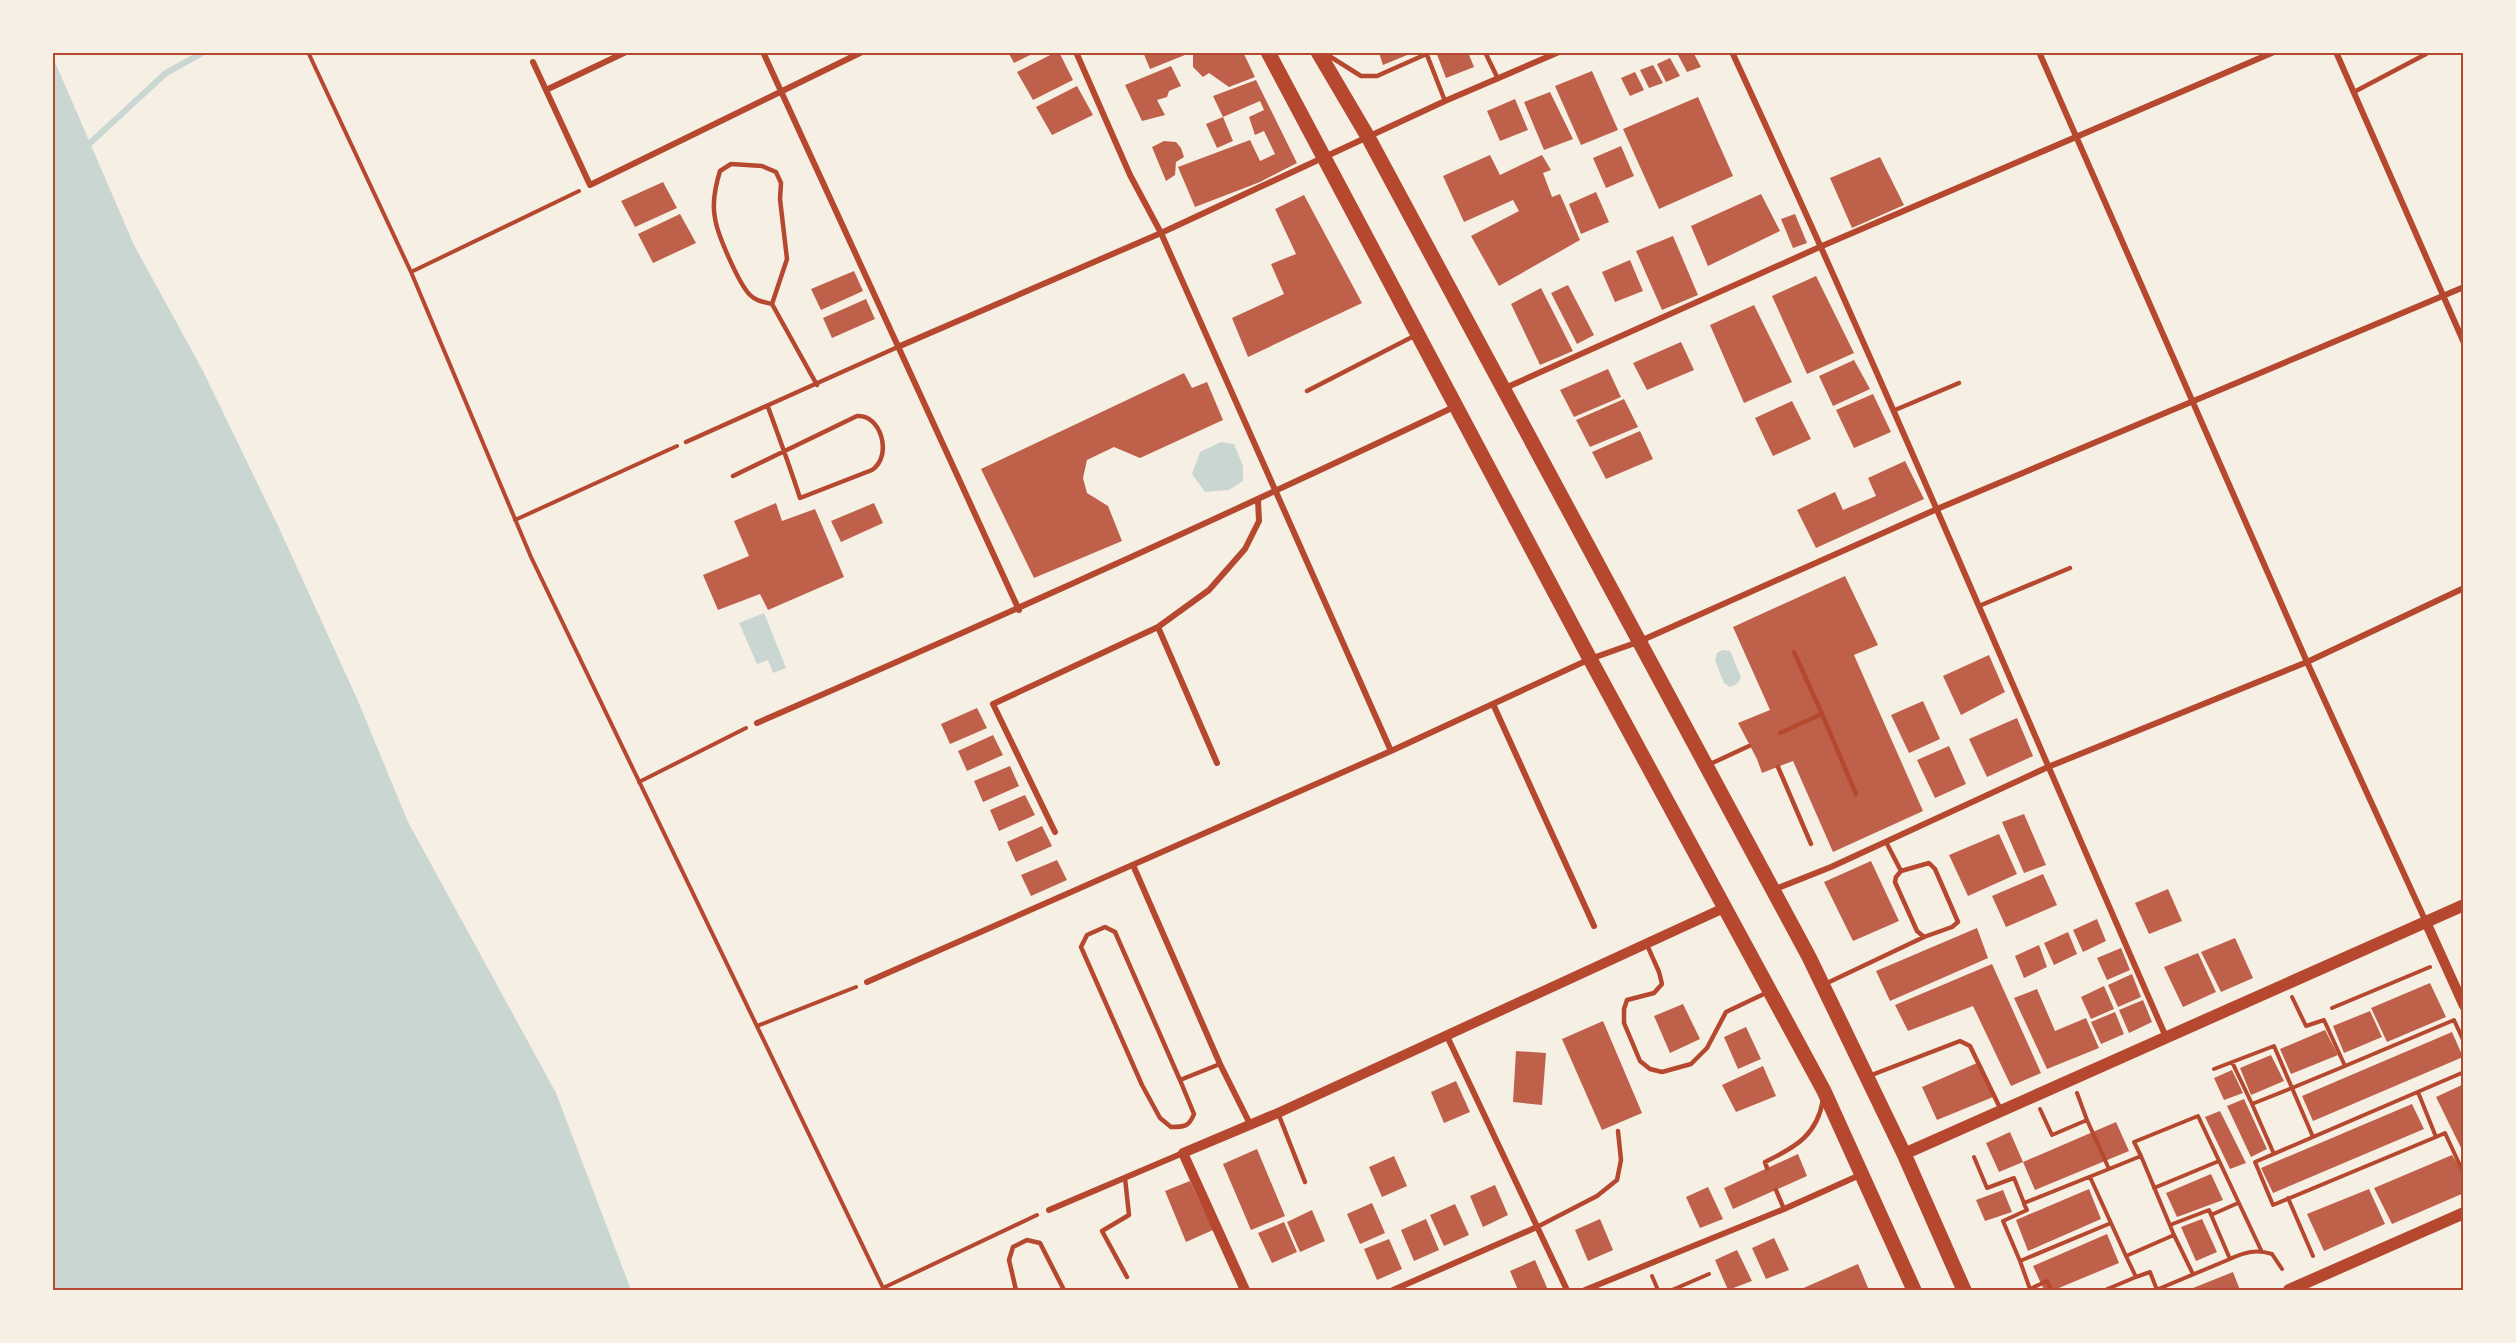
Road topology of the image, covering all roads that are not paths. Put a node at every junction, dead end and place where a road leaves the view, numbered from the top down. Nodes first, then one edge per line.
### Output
1 (626, 52) edge
2 (763, 52) edge
3 (862, 52) edge
4 (1076, 52) edge
5 (1268, 52) edge
6 (1318, 52) edge
7 (1324, 52) edge
8 (1485, 52) edge
9 (1559, 52) edge
10 (1732, 52) edge
11 (2039, 52) edge
12 (2274, 52) edge
13 (2336, 52) edge
14 (1429, 54) edge
15 (2426, 54) edge
16 (533, 62) dead end
17 (1498, 79) junction
18 (546, 90) junction
19 (780, 92) junction
20 (2354, 92) junction
21 (1445, 101) junction
22 (1368, 136) junction
23 (2076, 139) junction
24 (1326, 158) junction
25 (1161, 233) junction
26 (1822, 246) junction
27 (2463, 286) edge
28 (2444, 294) junction
29 (772, 304) junction
30 (1418, 333) junction
31 (2463, 344) edge
32 (900, 346) junction
33 (1959, 383) dead end
34 (817, 385) junction
35 (1503, 389) junction
36 (1307, 392) dead end
37 (2193, 400) junction
38 (1456, 406) junction
39 (768, 407) junction
40 (1895, 410) junction
41 (686, 442) road end
42 (784, 452) junction
43 (733, 476) dead end
44 (1276, 492) junction
45 (1258, 501) junction
46 (1937, 509) junction
47 (2070, 568) dead end
48 (2463, 588) edge
49 (1978, 606) junction
50 (1019, 609) junction
51 (1158, 627) junction
52 (1638, 642) junction
53 (1794, 652) dead end
54 (1590, 659) junction
55 (2307, 662) junction
56 (1493, 704) junction
57 (1822, 714) junction
58 (757, 723) road end
59 (1780, 733) dead end
60 (1749, 746) dead end
61 (1391, 751) junction
62 (1217, 763) dead end
63 (1705, 766) junction
64 (1778, 767) dead end
65 (2048, 767) junction
66 (1856, 794) dead end
67 (1055, 832) dead end
68 (1886, 842) junction
69 (1811, 844) dead end
70 (1133, 865) junction
71 (1901, 871) junction
72 (1773, 890) junction
73 (2463, 905) edge
74 (1726, 907) junction
75 (2426, 922) junction
76 (1594, 926) dead end
77 (1924, 937) junction
78 (1646, 943) junction
79 (867, 982) road end
80 (1821, 985) junction
81 (1771, 991) junction
82 (2463, 1005) edge
83 (1446, 1034) junction
84 (2166, 1037) junction
85 (1220, 1064) junction
86 (1867, 1077) junction
87 (1180, 1080) junction
88 (1824, 1091) junction
89 (2002, 1111) junction
90 (1278, 1113) junction
91 (1250, 1124) junction
92 (1618, 1131) dead end
93 (1183, 1154) junction
94 (1905, 1154) junction
95 (1767, 1168) dead end
96 (1860, 1175) junction
97 (1125, 1178) junction
98 (1305, 1182) dead end
99 (1776, 1190) dead end
100 (1784, 1209) junction
101 (1049, 1210) road end
102 (2463, 1213) edge
103 (1537, 1227) junction
104 (1126, 1276) dead end
105 (1016, 1290) edge
106 (1064, 1290) edge
107 (1245, 1290) edge
108 (1394, 1290) edge
109 (1567, 1290) edge
110 (1586, 1290) edge
111 (1914, 1290) edge
112 (1964, 1290) edge
113 (2289, 1290) edge

1 - 18 street
2 - 19 street
3 - 19 street
4 - 25 street
5 - 24 main road
6 - 22 main road
7 - 14 lane
8 - 17 lane
9 - 17 street
10 - 26 street
11 - 23 street
12 - 23 street
13 - 20 street
14 - 21 lane
15 - 20 lane
16 - 18 street
17 - 21 street
18 - 19 street
19 - 32 street
20 - 28 street
21 - 22 street
22 - 24 street
22 - 35 main road
23 - 26 street
23 - 37 street
24 - 25 street
24 - 30 main road
25 - 32 street
25 - 44 street
26 - 35 street
26 - 40 street
27 - 28 street
28 - 31 street
28 - 37 street
29 - 29 lane
29 - 34 lane
30 - 36 lane
30 - 38 main road
32 - 34 lane
32 - 50 street
33 - 40 lane
34 - 39 lane
35 - 52 main road
37 - 46 street
37 - 55 street
38 - 44 street
38 - 54 main road
39 - 41 lane
39 - 42 lane
40 - 46 street
42 - 42 lane
42 - 43 lane
44 - 45 street
44 - 61 street
45 - 50 street
45 - 51 street
46 - 49 street
46 - 52 street
47 - 49 lane
48 - 55 street
49 - 65 street
50 - 58 street
51 - 62 street
51 - 67 street
52 - 54 street
52 - 63 main road
53 - 57 lane
54 - 56 street
54 - 74 main road
55 - 65 street
55 - 75 street
56 - 61 street
56 - 76 street
57 - 59 lane
57 - 66 lane
60 - 63 lane
61 - 70 street
63 - 72 main road
64 - 69 lane
65 - 68 street
65 - 84 street
68 - 71 lane
68 - 72 street
70 - 79 street
70 - 85 street
71 - 77 lane
71 - 77 lane
72 - 80 main road
73 - 75 main road
74 - 78 street
74 - 81 main road
75 - 82 street
75 - 84 main road
77 - 80 lane
78 - 81 lane
78 - 83 street
80 - 86 main road
81 - 88 main road
83 - 90 street
83 - 103 street
84 - 89 main road
85 - 87 lane
85 - 91 street
86 - 89 lane
86 - 94 main road
87 - 87 lane
88 - 95 lane
88 - 96 main road
89 - 94 main road
90 - 91 street
90 - 98 lane
91 - 93 street
92 - 103 lane
93 - 97 street
93 - 107 street
94 - 112 main road
96 - 100 street
96 - 111 main road
97 - 101 street
97 - 104 lane
99 - 100 lane
100 - 110 street
102 - 113 main road
103 - 108 street
103 - 109 street
105 - 106 lane

